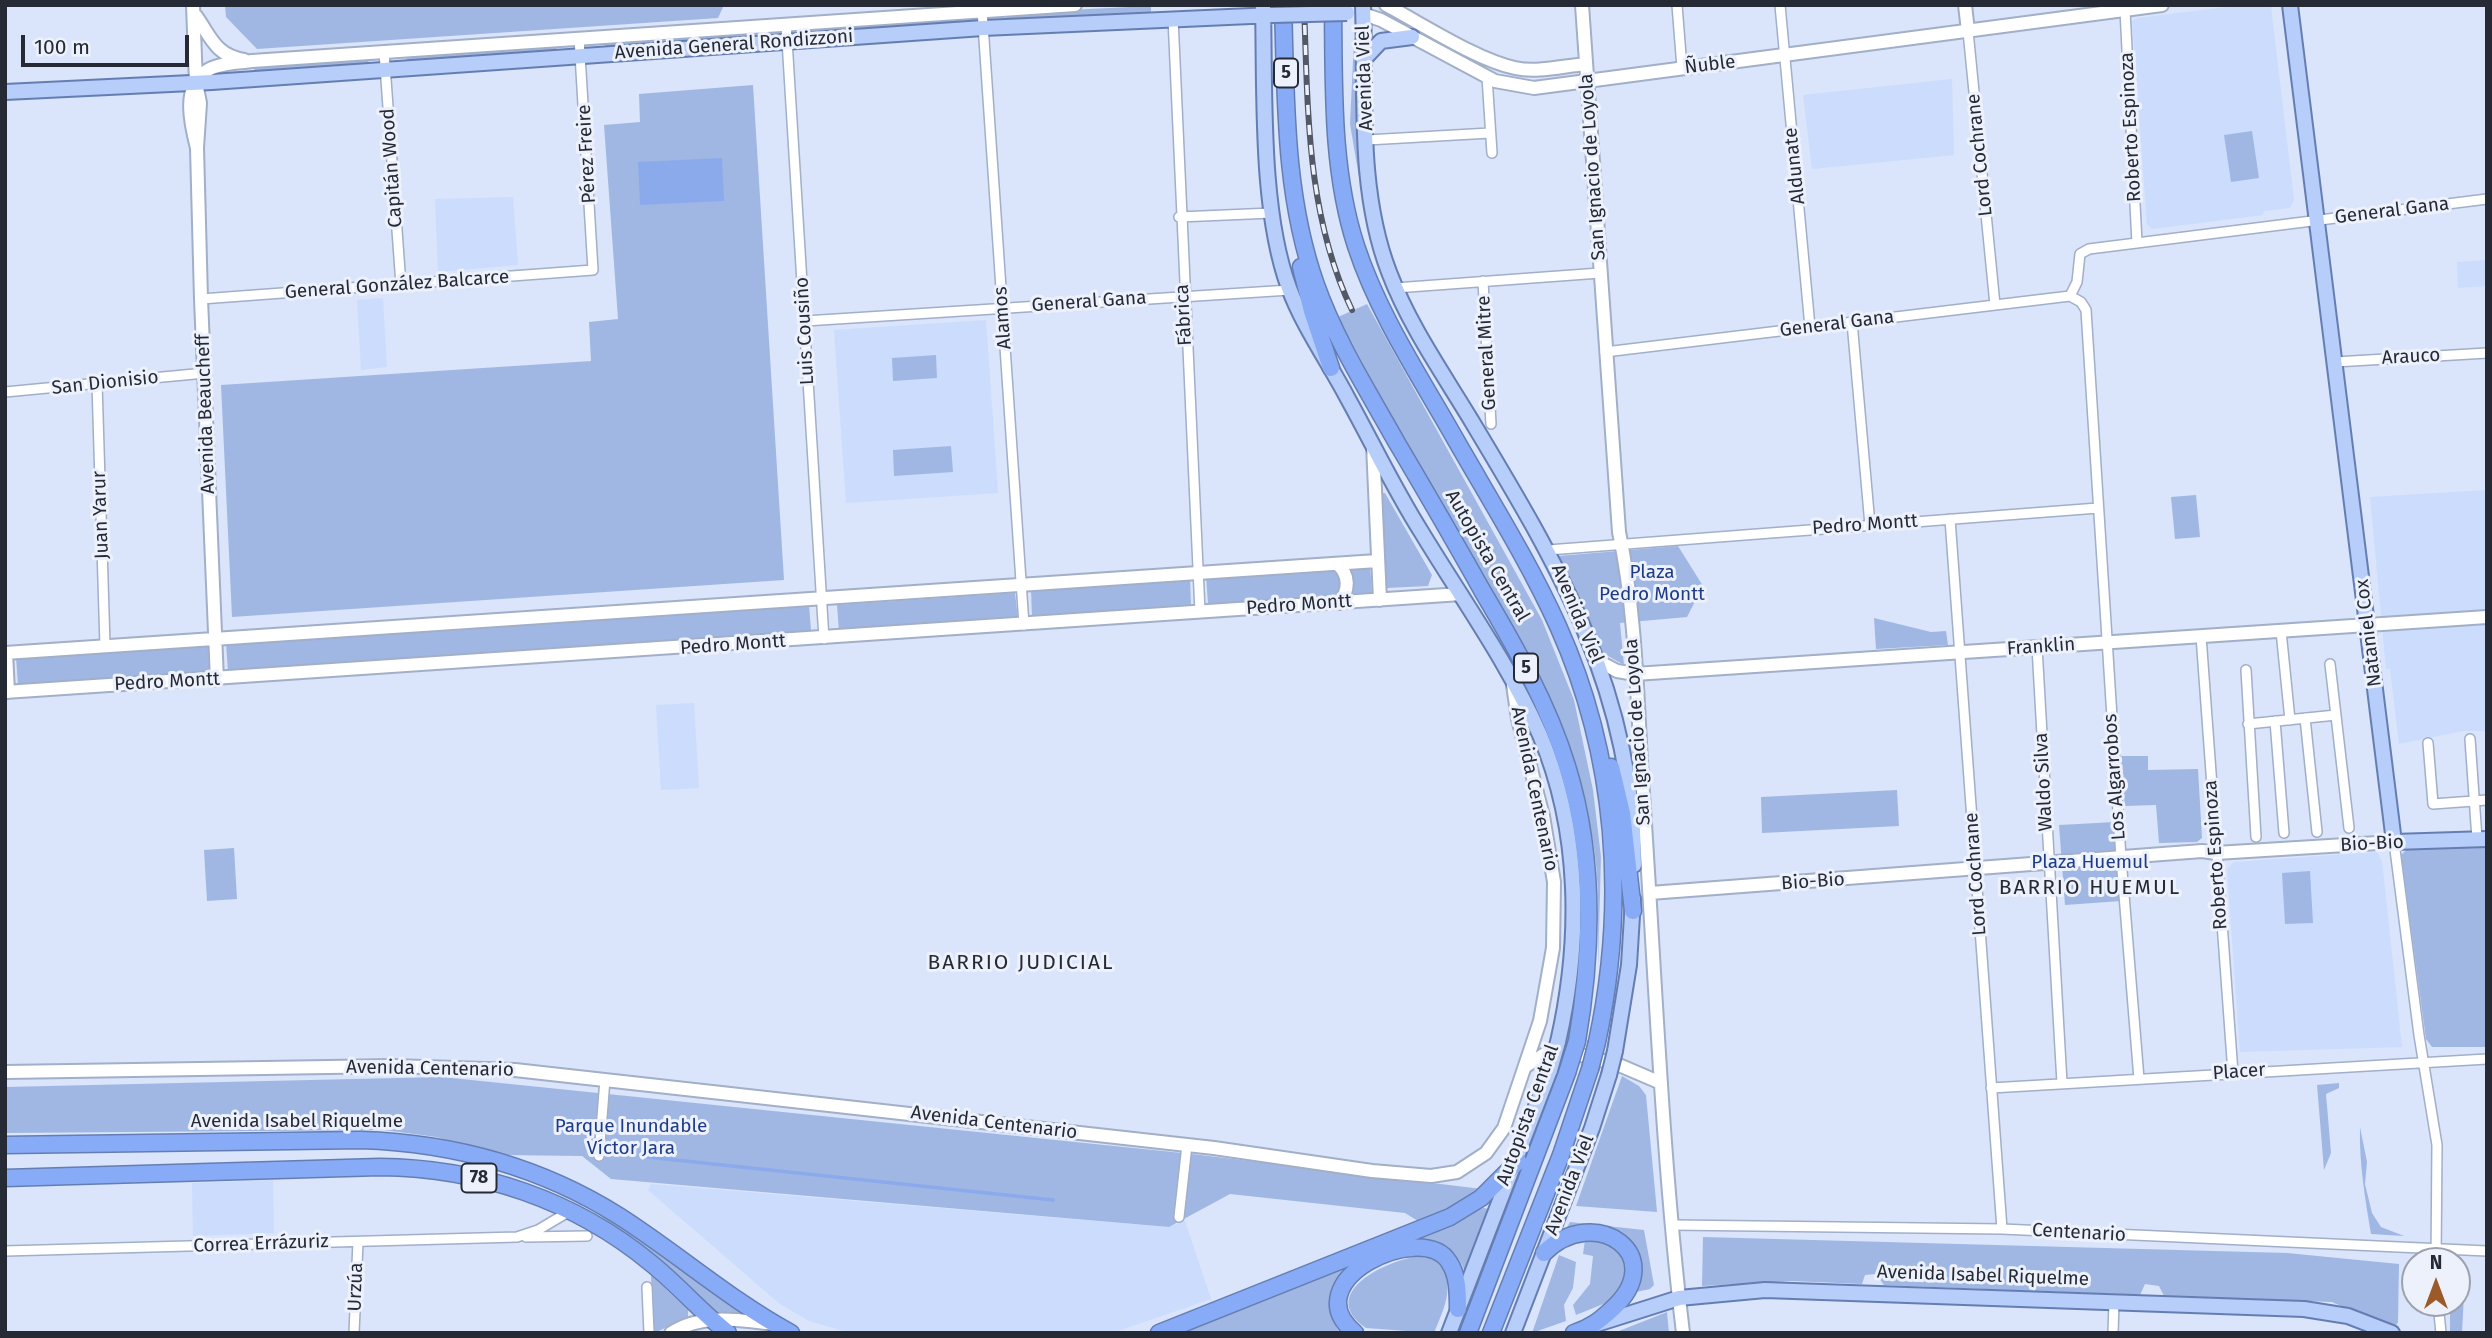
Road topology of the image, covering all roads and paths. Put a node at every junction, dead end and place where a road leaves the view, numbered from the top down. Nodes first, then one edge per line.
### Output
1 (1074, 5) edge
2 (1386, 5) edge
3 (1582, 5) edge
4 (1677, 5) edge
5 (1780, 5) edge
6 (1965, 5) edge
7 (2162, 5) edge
8 (2290, 5) edge
9 (194, 9) edge
10 (1340, 9) edge
11 (2107, 9) edge
12 (982, 10) junction
13 (1270, 10) edge
14 (1363, 10) edge
15 (2125, 10) junction
16 (1172, 18) junction
17 (786, 24) junction
18 (983, 28) junction
19 (1968, 31) junction
20 (1412, 37) junction
21 (579, 38) junction
22 (787, 42) junction
23 (384, 52) junction
24 (1784, 55) junction
25 (580, 56) junction
26 (1364, 58) junction
27 (251, 61) junction
28 (1586, 64) junction
29 (1682, 68) junction
30 (385, 70) junction
31 (1487, 77) junction
32 (1587, 81) junction
33 (196, 83) junction
34 (5, 92) edge
35 (1490, 133) junction
36 (1367, 140) junction
37 (1492, 153) dead end
38 (2487, 199) edge
39 (1296, 209) junction
40 (1272, 213) junction
41 (1180, 216) junction
42 (2317, 221) junction
43 (2137, 243) junction
44 (593, 270) joint
45 (1600, 272) junction
46 (1483, 281) junction
47 (401, 285) junction
48 (1395, 288) junction
49 (1290, 290) junction
50 (1183, 296) junction
51 (2070, 296) junction
52 (201, 299) junction
53 (1995, 305) junction
54 (1002, 308) junction
55 (805, 321) junction
56 (1853, 322) junction
57 (1810, 327) junction
58 (1605, 352) junction
59 (2487, 353) edge
60 (2335, 362) junction
61 (1331, 368) junction
62 (205, 373) junction
63 (97, 383) junction
64 (5, 392) edge
65 (1491, 424) dead end
66 (1373, 444) junction
67 (2098, 508) junction
68 (1950, 519) junction
69 (1870, 525) junction
70 (1621, 544) junction
71 (1548, 550) junction
72 (1377, 561) junction
73 (1337, 564) junction
74 (1198, 573) junction
75 (1021, 585) junction
76 (1461, 594) junction
77 (822, 599) junction
78 (1380, 600) junction
79 (1340, 603) junction
80 (1200, 612) junction
81 (2487, 617) edge
82 (1024, 625) junction
83 (2368, 625) junction
84 (2281, 631) junction
85 (2201, 636) junction
86 (215, 639) junction
87 (824, 639) junction
88 (2106, 643) junction
89 (105, 646) junction
90 (2038, 648) junction
91 (6, 653) edge
92 (1962, 653) junction
93 (1598, 661) junction
94 (2330, 664) dead end
95 (2246, 670) dead end
96 (1635, 674) junction
97 (217, 680) junction
98 (1513, 681) junction
99 (6, 692) edge
100 (2336, 715) junction
101 (2305, 718) junction
102 (2290, 720) junction
103 (2275, 721) junction
104 (2248, 724) junction
105 (1594, 734) junction
106 (2470, 739) dead end
107 (2428, 743) dead end
108 (2487, 800) edge
109 (2475, 801) junction
110 (2349, 828) dead end
111 (2317, 832) dead end
112 (2284, 833) dead end
113 (2256, 837) dead end
114 (2482, 839) edge
115 (2394, 842) junction
116 (2216, 853) junction
117 (2121, 861) junction
118 (2049, 866) junction
119 (1975, 870) junction
120 (1650, 893) junction
121 (1633, 911) junction
122 (1540, 1021) junction
123 (1556, 1045) junction
124 (2487, 1059) edge
125 (2423, 1061) junction
126 (1525, 1066) junction
127 (5, 1072) edge
128 (1559, 1072) junction
129 (2233, 1073) junction
130 (605, 1079) junction
131 (2139, 1079) junction
132 (1661, 1083) junction
133 (2062, 1083) junction
134 (1991, 1088) junction
135 (5, 1145) edge
136 (1187, 1145) junction
137 (599, 1156) dead end
138 (1518, 1161) junction
139 (5, 1178) edge
140 (570, 1211) junction
141 (1180, 1217) dead end
142 (1672, 1225) junction
143 (2002, 1229) junction
144 (587, 1236) dead end
145 (517, 1237) junction
146 (358, 1241) junction
147 (2401, 1247) edge
148 (2436, 1247) edge
149 (5, 1251) edge
150 (1544, 1253) junction
151 (647, 1287) dead end
152 (1679, 1298) junction
153 (2114, 1303) junction
154 (1458, 1309) junction
155 (2439, 1317) edge
156 (711, 1320) junction
157 (2440, 1322) junction
158 (776, 1324) junction
159 (1594, 1326) junction
160 (1492, 1331) edge
161 (1513, 1331) edge
162 (354, 1333) edge
163 (649, 1333) edge
164 (671, 1333) edge
165 (728, 1333) edge
166 (791, 1333) edge
167 (1159, 1333) edge
168 (1355, 1333) edge
169 (1449, 1333) edge
170 (1468, 1333) edge
171 (1574, 1333) edge
172 (1683, 1333) edge
173 (2113, 1333) edge
174 (2392, 1333) edge
175 (2434, 1333) edge
176 (2441, 1333) edge

1 - 12 street, Avenida General Rondizzoni
2 - 28 street
3 - 28 street, San Ignacio de Loyola
4 - 29 street
5 - 24 street, Aldunate
6 - 19 street, Lord Cochrane
7 - 15 street, Ñuble
8 - 42 main road, Nataniel Cox
9 - 27 street
9 - 33 street, Avenida Beaucheff
10 - 13 main road, Ñuble, bridge
10 - 14 main road, Ñuble
10 - 105 highway, Autopista Central / 5
11 - 15 street, Ñuble
11 - 19 street, Ñuble
12 - 17 street, Avenida General Rondizzoni
12 - 18 street, Alamos
13 - 16 main road, Avenida General Rondizzoni
13 - 39 highway, Autopista Central / 5
13 - 40 main road
14 - 20 street, Ñuble
14 - 26 main road, Avenida Viel
15 - 43 street, Roberto Espinoza
16 - 18 main road, Avenida General Rondizzoni
16 - 41 street, Fábrica
17 - 21 street, Avenida General Rondizzoni
17 - 22 street, Luis Cousiño
18 - 22 main road, Avenida General Rondizzoni
18 - 54 street, Alamos
19 - 24 street, Ñuble
19 - 53 street, Lord Cochrane
20 - 26 main road
20 - 31 street, Ñuble
21 - 23 street, Avenida General Rondizzoni
21 - 25 street, Pérez Freire
22 - 25 main road, Avenida General Rondizzoni
22 - 55 street, Luis Cousiño
23 - 27 street, Avenida General Rondizzoni
23 - 30 street, Capitán Wood
24 - 29 street, Ñuble
24 - 57 street, Aldunate
25 - 30 main road, Avenida General Rondizzoni
25 - 44 street, Pérez Freire
26 - 36 main road, Avenida Viel
27 - 33 street, Avenida General Rondizzoni
28 - 32 street, San Ignacio de Loyola
29 - 32 street, Ñuble
30 - 33 main road, Avenida General Rondizzoni
30 - 47 street, Capitán Wood
31 - 32 street, Ñuble
31 - 35 street
32 - 45 street, San Ignacio de Loyola
33 - 34 main road, Avenida General Rondizzoni
33 - 52 street, Avenida Beaucheff
35 - 36 street
35 - 37 street
36 - 48 main road, Avenida Viel
38 - 42 street, General Gana
39 - 61 highway
39 - 128 highway, Autopista Central / 5, bridge
40 - 41 street
40 - 49 main road
41 - 50 street, Fábrica
42 - 43 street, General Gana
42 - 60 main road, Nataniel Cox
43 - 51 street, General Gana
44 - 47 street, General González Balcarce
45 - 46 street
45 - 58 street, San Ignacio de Loyola
46 - 48 street
46 - 65 street, General Mitre
47 - 52 street, General González Balcarce
48 - 71 main road, Avenida Viel
49 - 50 street, General Gana
49 - 61 main road
50 - 54 street, General Gana
50 - 74 street, Fábrica
51 - 53 street, General Gana
51 - 67 street
52 - 62 street, Avenida Beaucheff
53 - 56 street, General Gana
54 - 55 street, General Gana
54 - 75 street, Alamos
55 - 77 street, Luis Cousiño
56 - 57 street, General Gana
56 - 69 street
57 - 58 street, General Gana
58 - 70 street, San Ignacio de Loyola
59 - 60 street, Arauco
60 - 83 main road, Nataniel Cox
61 - 66 main road
62 - 63 street, San Dionisio
62 - 86 street, Avenida Beaucheff
63 - 64 street, San Dionisio
63 - 89 street, Juan Yarur
66 - 72 street
66 - 76 main road
67 - 68 street, Pedro Montt
67 - 88 street
68 - 69 street, Pedro Montt
68 - 92 street, Lord Cochrane
69 - 70 street, Pedro Montt
70 - 71 street, Pedro Montt
70 - 96 street, San Ignacio de Loyola
71 - 93 main road, Avenida Viel
72 - 73 street, Pedro Montt
72 - 78 street
73 - 74 street, Pedro Montt
73 - 79 street
74 - 75 street, Pedro Montt
74 - 80 street, Fábrica
75 - 77 street, Pedro Montt
75 - 82 street, Alamos
76 - 78 street, Pedro Montt
76 - 98 main road
77 - 86 street, Pedro Montt
77 - 87 street, Luis Cousiño
78 - 79 street, Pedro Montt
79 - 80 street, Pedro Montt
80 - 82 street, Pedro Montt
81 - 83 street, Franklin
82 - 87 street, Pedro Montt
83 - 84 street, Franklin
83 - 115 main road, Nataniel Cox
84 - 85 street, Franklin
84 - 102 street
85 - 88 street, Franklin
85 - 116 street, Roberto Espinoza
86 - 89 street, Pedro Montt
86 - 97 street, Avenida Beaucheff
87 - 97 street, Pedro Montt
88 - 90 street, Franklin
88 - 117 street, Los Algarrobos
89 - 91 street, Pedro Montt
90 - 92 street, Franklin
90 - 118 street, Waldo Silva
91 - 99 street
92 - 96 street, Franklin
92 - 119 street, Lord Cochrane
93 - 96 street, Franklin
93 - 121 main road, Avenida Viel
94 - 100 street
95 - 104 street
96 - 120 street, San Ignacio de Loyola
97 - 99 street, Pedro Montt
98 - 122 street, Avenida Centenario
98 - 123 main road
100 - 101 street
100 - 110 street
101 - 102 street
101 - 111 street
102 - 103 street
103 - 104 street
103 - 112 street
104 - 113 street
105 - 121 highway
105 - 160 highway, Autopista Central / 5, bridge
106 - 109 street
107 - 109 street
108 - 109 street
109 - 114 street
114 - 115 main road, Bio-Bio
115 - 116 street, Bio-Bio
115 - 125 street, Nataniel Cox
116 - 117 street, Bio-Bio
116 - 129 street, Roberto Espinoza
117 - 118 street, Bio-Bio
117 - 131 street, Los Algarrobos
118 - 119 street, Bio-Bio
118 - 133 street, Waldo Silva
119 - 120 street, Bio-Bio
119 - 134 street, Lord Cochrane
120 - 132 street, San Ignacio de Loyola
121 - 150 main road, Avenida Viel, bridge
122 - 123 street
122 - 126 street, Avenida Centenario
123 - 126 street
123 - 128 main road, bridge
123 - 132 street
124 - 125 street, Placer
125 - 129 street, Placer
125 - 148 street, Nataniel Cox
126 - 136 street, Avenida Centenario
127 - 130 street, Avenida Centenario
128 - 138 main road
128 - 170 highway, Autopista Central / 5
129 - 131 street, Placer
130 - 136 street, Avenida Centenario
130 - 137 street
131 - 133 street, Placer
132 - 142 street, San Ignacio de Loyola
133 - 134 street, Placer
134 - 143 street, Lord Cochrane
135 - 158 highway, Avenida Isabel Riquelme / 78
136 - 141 street
138 - 154 main road
138 - 167 highway
139 - 140 highway, 78
140 - 145 street, Correa Errázuriz
140 - 156 highway, 78
142 - 143 street, Centenario
142 - 152 street, San Ignacio de Loyola
143 - 147 street, Centenario
144 - 145 street, Correa Errázuriz
145 - 146 street, Correa Errázuriz
146 - 149 street, Correa Errázuriz
146 - 162 street, Urzúa
150 - 159 highway
150 - 161 main road, Avenida Viel
151 - 163 street
152 - 153 main road, Avenida Isabel Riquelme
152 - 159 main road, Avenida Isabel Riquelme
152 - 172 street, San Ignacio de Loyola
153 - 173 street
153 - 174 main road, Avenida Isabel Riquelme
154 - 168 highway
154 - 169 main road
155 - 157 street
156 - 158 street
156 - 164 street
156 - 165 highway, 78
157 - 175 street
157 - 176 street
158 - 166 highway, Avenida Isabel Riquelme / 78
159 - 171 highway, Avenida Isabel Riquelme

